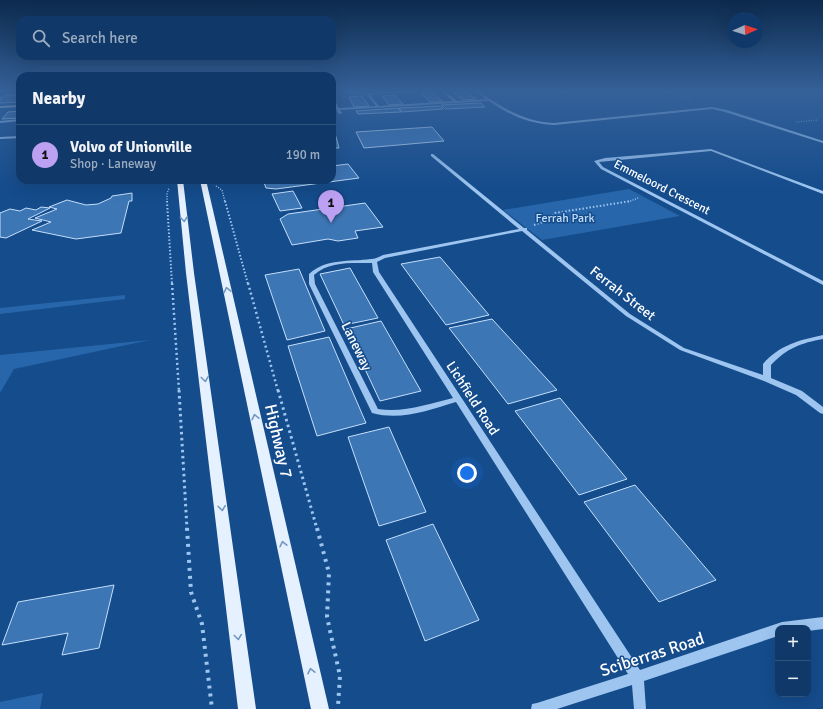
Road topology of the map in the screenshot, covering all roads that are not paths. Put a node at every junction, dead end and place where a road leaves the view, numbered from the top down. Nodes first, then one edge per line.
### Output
1 (535, 123) edge
2 (565, 123) edge
3 (764, 123) edge
4 (16, 137) edge
5 (0, 138) edge
6 (823, 142) edge
7 (432, 154) dead end
8 (180, 184) edge
9 (204, 184) edge
10 (823, 193) edge
11 (525, 229) junction
12 (374, 261) junction
13 (823, 283) edge
14 (823, 337) edge
15 (767, 379) junction
16 (458, 399) junction
17 (823, 411) edge
18 (823, 622) edge
19 (802, 625) edge
20 (775, 631) edge
21 (637, 678) junction
22 (247, 709) edge
23 (320, 709) edge
24 (537, 709) edge
25 (640, 709) edge

1 - 2 street
3 - 6 street
4 - 5 street
7 - 11 street, Ferrah Street
8 -> 22 main road
23 -> 9 main road, Highway 7
10 - 13 street, Emmeloord Crescent
11 - 12 street
11 - 15 street, Ferrah Street
12 - 16 street, Lichfield Road
12 - 16 street, Laneway
14 - 15 street
15 - 17 street, Ferrah Street
16 - 21 street, Lichfield Road
18 - 19 street
20 - 21 street, Sciberras Road
21 - 24 street, Sciberras Road
21 - 25 street

